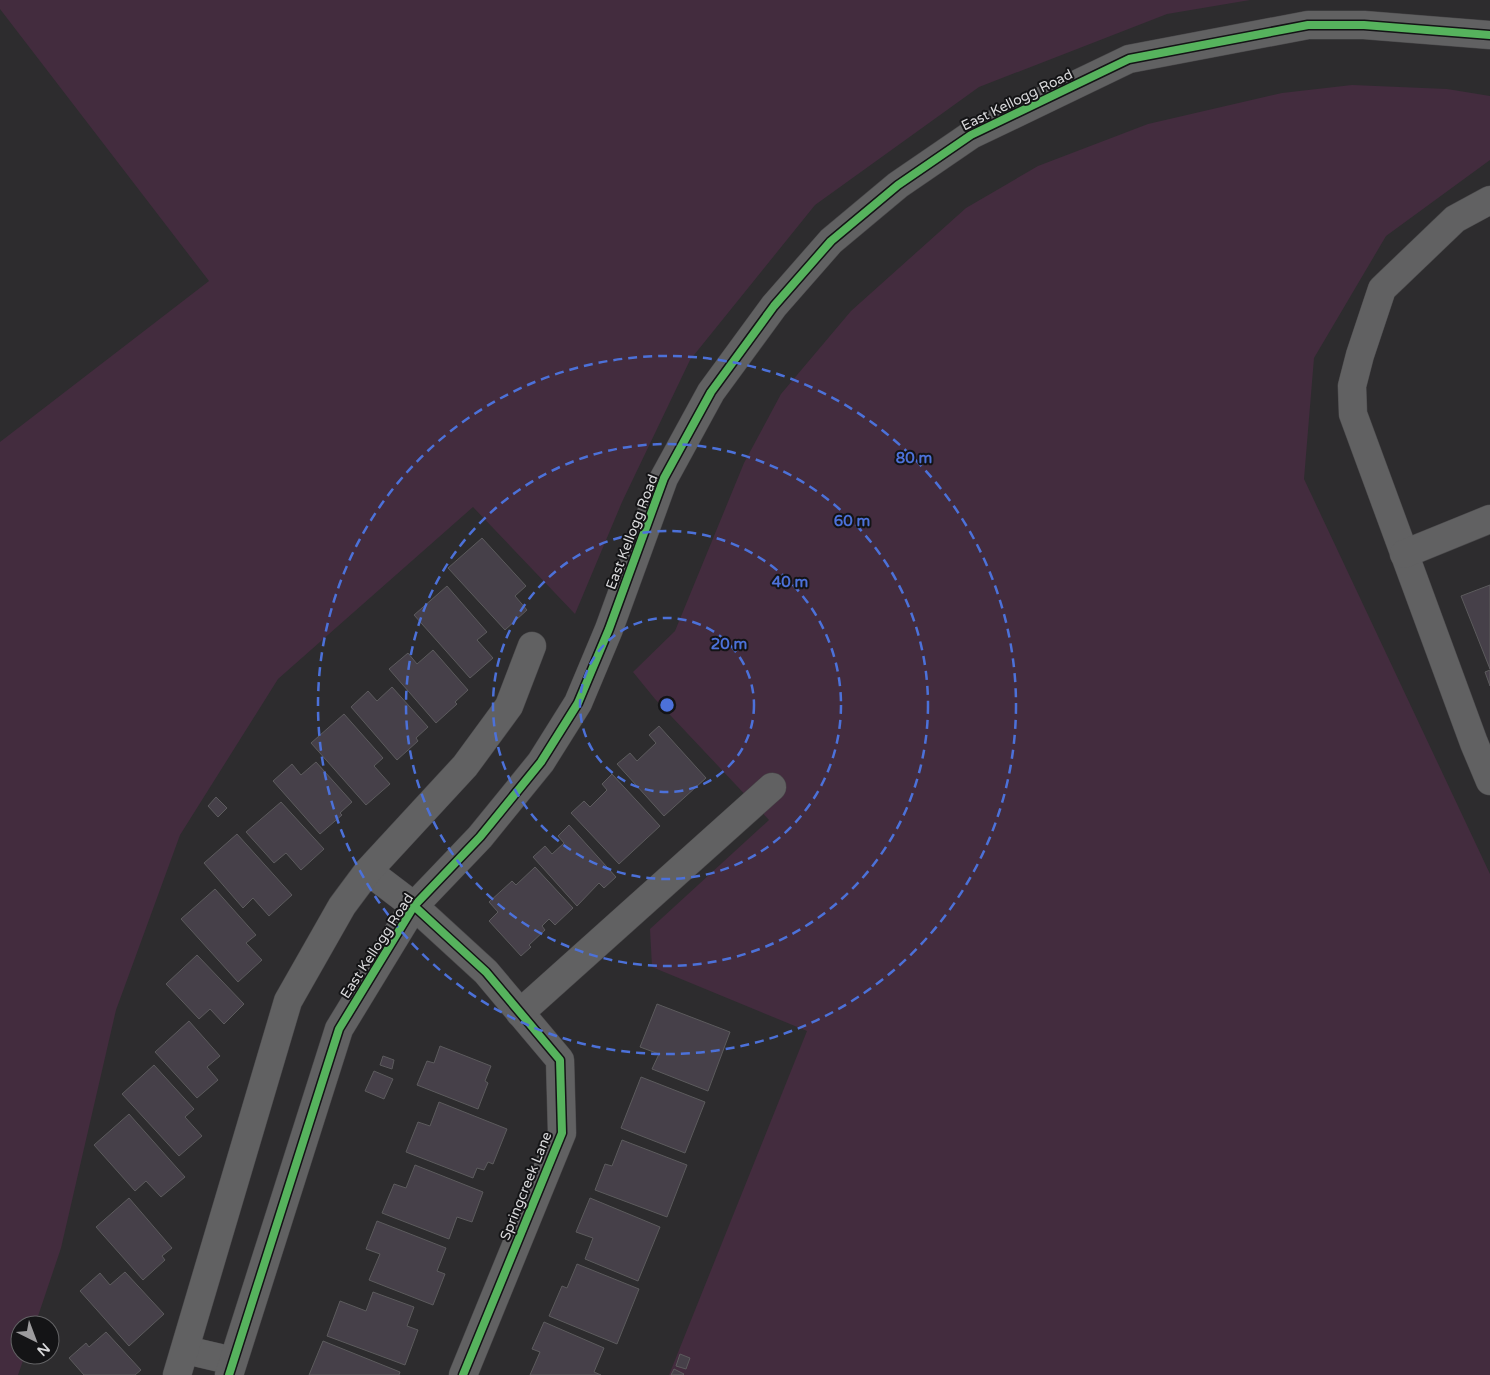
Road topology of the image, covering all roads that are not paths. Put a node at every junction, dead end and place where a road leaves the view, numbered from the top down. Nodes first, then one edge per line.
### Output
1 (1490, 35) edge
2 (1490, 200) edge
3 (1490, 519) edge
4 (1404, 554) junction
5 (532, 646) dead end
6 (1490, 781) edge
7 (772, 787) dead end
8 (368, 871) junction
9 (414, 906) junction
10 (520, 1013) junction
11 (186, 1350) junction
12 (231, 1368) edge
13 (177, 1375) edge
14 (463, 1375) edge

1 - 9 street, East Kellogg Road
2 - 4 street
3 - 4 street
4 - 6 street
5 - 8 street
7 - 10 street
8 - 9 street, Springcreek Lane
8 - 11 street
9 - 10 street, Springcreek Lane
9 - 12 street, East Kellogg Road
10 - 14 street, Springcreek Lane
11 - 12 street
11 - 13 street

